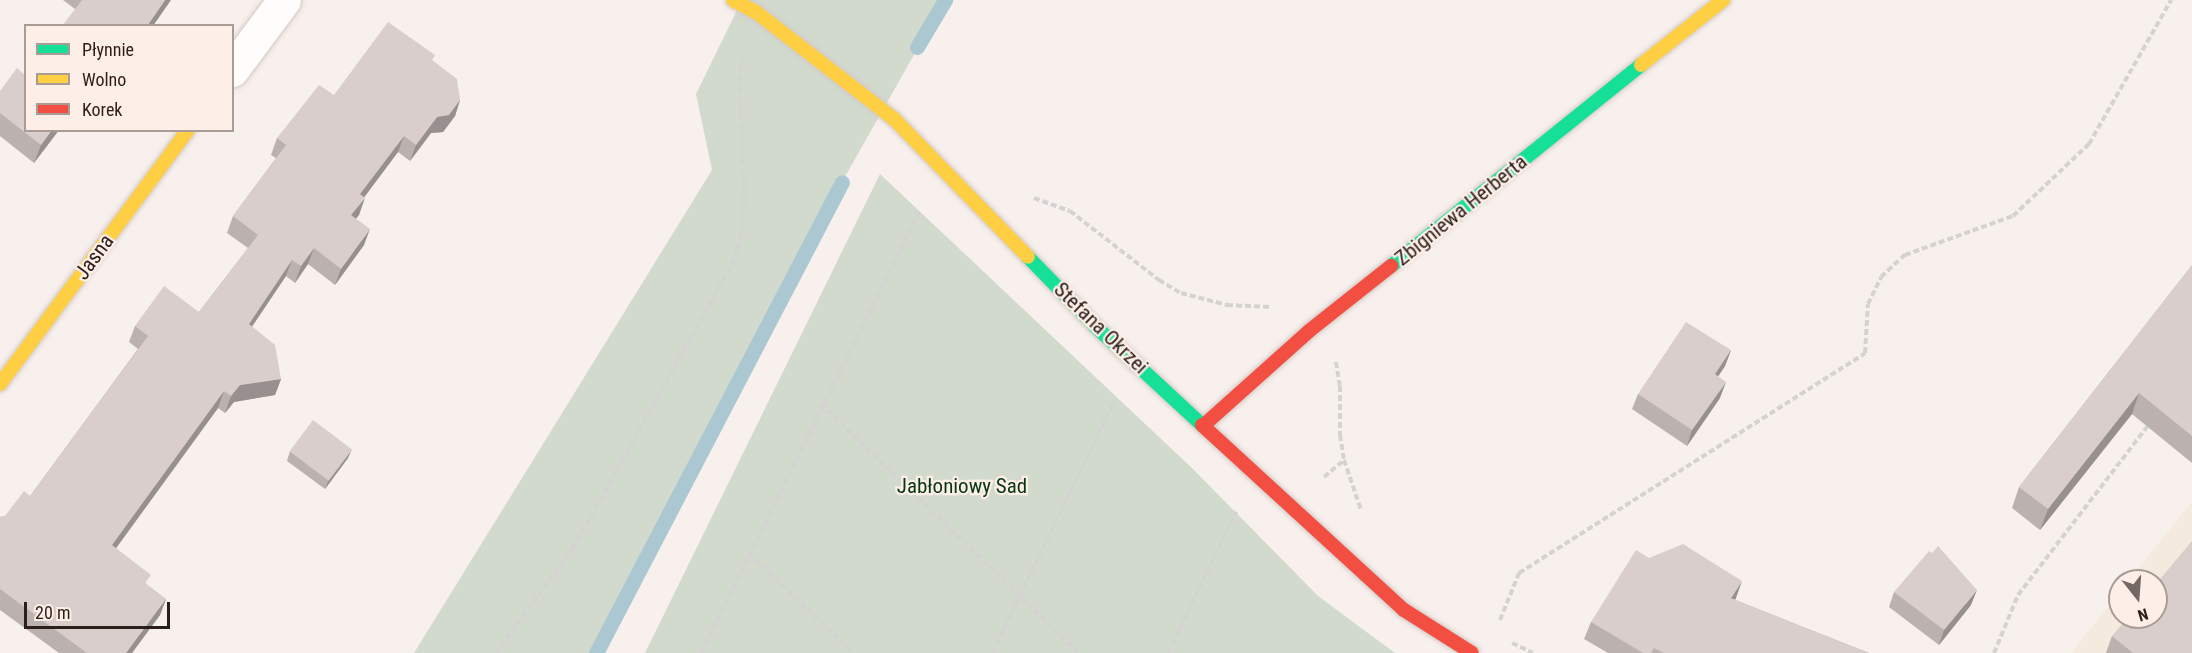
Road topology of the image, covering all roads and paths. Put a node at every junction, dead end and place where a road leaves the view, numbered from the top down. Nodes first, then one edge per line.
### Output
1 (284, 0) edge
2 (733, 0) edge
3 (1723, 0) edge
4 (2171, 0) edge
5 (756, 12) junction
6 (234, 67) edge
7 (187, 132) edge
8 (1035, 199) dead end
9 (920, 209) dead end
10 (1309, 331) junction
11 (0, 384) edge
12 (1117, 397) dead end
13 (821, 404) junction
14 (2156, 415) edge
15 (1204, 425) junction
16 (1344, 460) junction
17 (1317, 484) dead end
18 (1237, 512) dead end
19 (1366, 515) dead end
20 (749, 553) junction
21 (1018, 594) junction
22 (1499, 624) dead end
23 (1505, 639) dead end
24 (496, 653) edge
25 (701, 653) edge
26 (853, 653) edge
27 (992, 653) edge
28 (1079, 653) edge
29 (1168, 653) edge
30 (1472, 653) edge
31 (1533, 653) edge
32 (1994, 653) edge

1 - 6 street
2 - 5 street, Stefana Okrzei
3 - 10 street, Zbigniewa Herberta
4 - 22 path
5 - 15 street, Stefana Okrzei
5 - 24 path
7 - 11 street, Jasna
8 - 10 path
9 - 13 path
10 - 15 street, Zbigniewa Herberta
10 - 16 path
12 - 21 path
13 - 20 path
13 - 21 path
14 - 32 path
15 - 30 street, Stefana Okrzei
16 - 17 path
16 - 19 path
18 - 29 path
20 - 25 path
20 - 26 path
21 - 27 path
21 - 28 path
23 - 31 path

